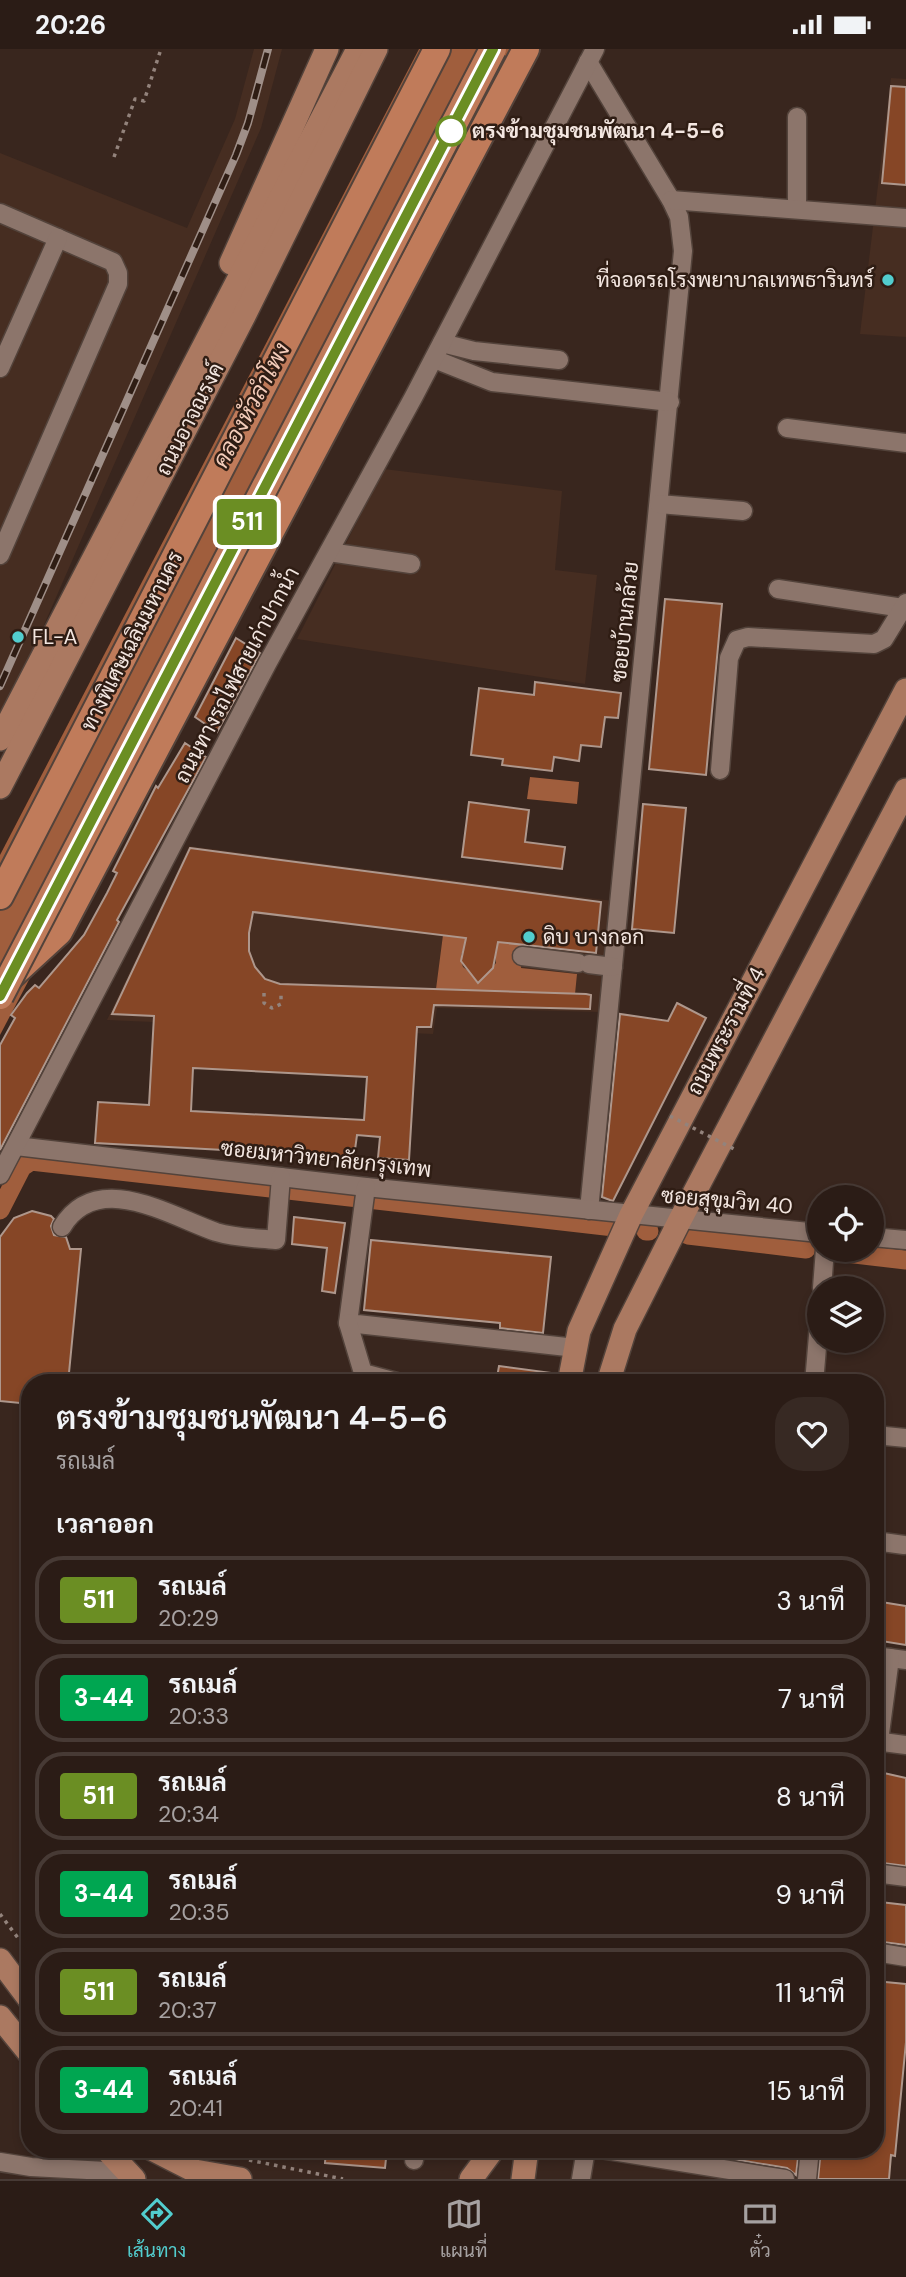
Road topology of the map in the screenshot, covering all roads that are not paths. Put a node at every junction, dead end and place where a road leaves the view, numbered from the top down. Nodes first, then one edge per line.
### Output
1 (327, 49) edge
2 (358, 49) edge
3 (376, 49) edge
4 (437, 49) edge
5 (493, 49) edge
6 (526, 49) edge
7 (591, 56) edge
8 (797, 117) dead end
9 (671, 200) junction
10 (797, 209) junction
11 (0, 213) edge
12 (906, 218) edge
13 (58, 238) junction
14 (438, 351) junction
15 (559, 360) dead end
16 (0, 368) edge
17 (670, 402) junction
18 (174, 406) junction
19 (787, 428) dead end
20 (906, 443) edge
21 (660, 504) junction
22 (743, 511) dead end
23 (328, 552) junction
24 (0, 555) edge
25 (411, 563) dead end
26 (778, 589) dead end
27 (904, 605) edge
28 (906, 690) edge
29 (0, 739) edge
30 (720, 770) dead end
31 (0, 787) edge
32 (906, 790) edge
33 (0, 897) edge
34 (522, 956) dead end
35 (613, 967) junction
36 (0, 984) edge
37 (0, 996) edge
38 (16, 1146) junction
39 (0, 1175) edge
40 (281, 1177) junction
41 (366, 1187) junction
42 (589, 1210) junction
43 (631, 1215) junction
44 (680, 1220) junction
45 (62, 1227) dead end
46 (807, 1232) edge
47 (884, 1238) edge
48 (906, 1240) edge
49 (348, 1323) junction
50 (576, 1348) junction
51 (817, 1353) edge
52 (367, 1374) edge
53 (571, 1374) edge
54 (611, 1374) edge
55 (815, 1374) edge
56 (884, 1436) edge
57 (906, 1438) edge
58 (884, 1542) edge
59 (904, 1545) edge
60 (890, 1658) edge
61 (884, 1696) edge
62 (884, 1742) edge
63 (906, 1745) edge
64 (884, 1874) edge
65 (906, 1877) edge
66 (884, 1953) edge
67 (906, 1957) edge
68 (0, 1959) edge
69 (21, 1988) edge
70 (0, 2017) edge
71 (21, 2043) edge
72 (114, 2158) edge
73 (143, 2158) edge
74 (168, 2158) edge
75 (486, 2158) edge
76 (490, 2158) edge
77 (526, 2158) edge
78 (584, 2158) edge
79 (641, 2158) edge
80 (809, 2158) edge
81 (0, 2162) edge
82 (244, 2169) edge
83 (705, 2172) edge
84 (30, 2173) edge
85 (129, 2176) edge
86 (471, 2179) edge
87 (488, 2179) edge
88 (523, 2179) edge
89 (581, 2179) edge
90 (785, 2179) edge
91 (807, 2179) edge

1 - 18 main road
2 - 18 main road, ถนนอาจณรงค์
3 - 31 main road, ถนนอาจณรงค์
4 - 33 highway, ทางพิเศษเฉลิมมหานคร
5 - 37 highway, bridge
6 - 36 highway
7 - 9 street, ซอยบ้านกล้วย
7 - 14 street, ถนนทางรถไฟสายเก่าปากน้ำ
8 - 10 street
9 - 10 street
9 - 17 street, ซอยบ้านกล้วย
10 - 12 street
11 - 13 street
13 - 16 street
13 - 24 street
14 - 15 street
14 - 17 street
14 - 23 street, ถนนทางรถไฟสายเก่าปากน้ำ
17 - 21 street, ซอยบ้านกล้วย
18 - 29 main road, ถนนอาจณรงค์
19 - 20 street
21 - 22 street
21 - 35 street, ซอยบ้านกล้วย
23 - 25 street
23 - 38 street, ถนนทางรถไฟสายเก่าปากน้ำ
26 - 27 street
27 - 30 street
28 - 43 main road, ถนนพระรามที่ 4
32 - 44 main road
34 - 35 street
35 - 42 street, ซอยบ้านกล้วย
38 - 39 street, ถนนทางรถไฟสายเก่าปากน้ำ
38 - 40 street, ซอยมหาวิทยาลัยกรุงเทพ
40 - 41 street, ซอยมหาวิทยาลัยกรุงเทพ
40 - 45 street
41 - 42 street, ซอยมหาวิทยาลัยกรุงเทพ
41 - 49 street
42 - 43 street, ซอยมหาวิทยาลัยกรุงเทพ
43 - 44 street, ซอยสุขุมวิท 40
43 - 50 main road, ถนนพระรามที่ 4
44 - 46 street, ซอยสุขุมวิท 40
44 - 54 main road
47 - 48 street
49 - 50 street
49 - 52 street
50 - 53 main road, ถนนพระรามที่ 4
51 - 55 street
56 - 57 street
58 - 59 street
60 - 61 street
62 - 63 street
64 - 65 street
66 - 67 street
68 - 69 main road
70 - 71 main road
72 - 85 main road
73 - 85 main road
74 - 82 main road
75 - 86 main road
76 - 87 main road
77 - 88 main road
78 - 89 street
79 - 83 street
80 - 91 street
81 - 84 street
83 - 90 street
84 - 85 street

